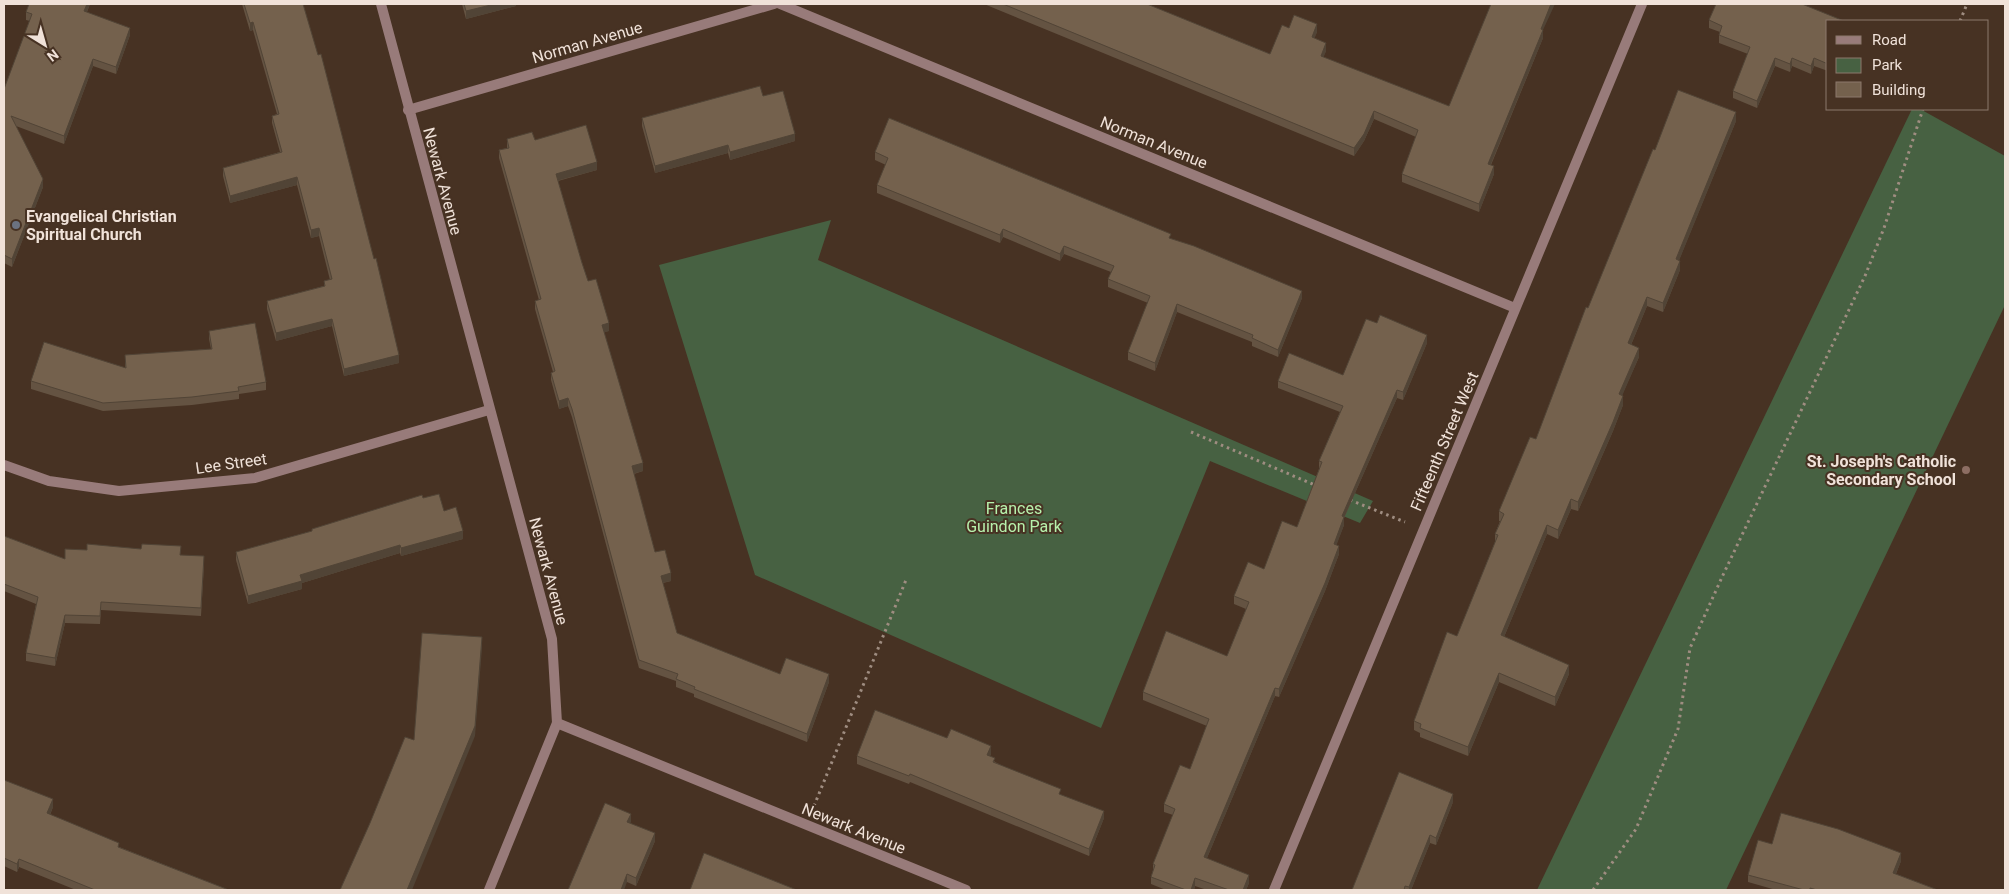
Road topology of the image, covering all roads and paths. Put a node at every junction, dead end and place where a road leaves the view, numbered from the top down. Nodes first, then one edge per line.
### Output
1 (381, 4) edge
2 (774, 4) edge
3 (780, 4) edge
4 (1642, 4) edge
5 (1967, 4) edge
6 (1960, 20) edge
7 (408, 110) junction
8 (1923, 110) edge
9 (1516, 308) junction
10 (489, 410) junction
11 (1191, 432) dead end
12 (4, 465) edge
13 (1323, 489) edge
14 (1341, 496) edge
15 (1424, 529) junction
16 (906, 580) dead end
17 (557, 723) junction
18 (806, 825) junction
19 (489, 890) edge
20 (966, 890) edge
21 (1274, 890) edge
22 (1592, 890) edge

1 - 7 street, Newark Avenue
2 - 7 street, Norman Avenue
3 - 9 street, Norman Avenue
4 - 9 street, Fifteenth Street West
5 - 6 path
7 - 10 street, Newark Avenue
8 - 22 path
9 - 15 street, Fifteenth Street West
10 - 12 street, Lee Street
10 - 17 street, Newark Avenue
11 - 13 path
14 - 15 path
15 - 21 street, Fifteenth Street West
16 - 18 path
17 - 18 street, Newark Avenue
17 - 19 street
18 - 20 street, Newark Avenue

